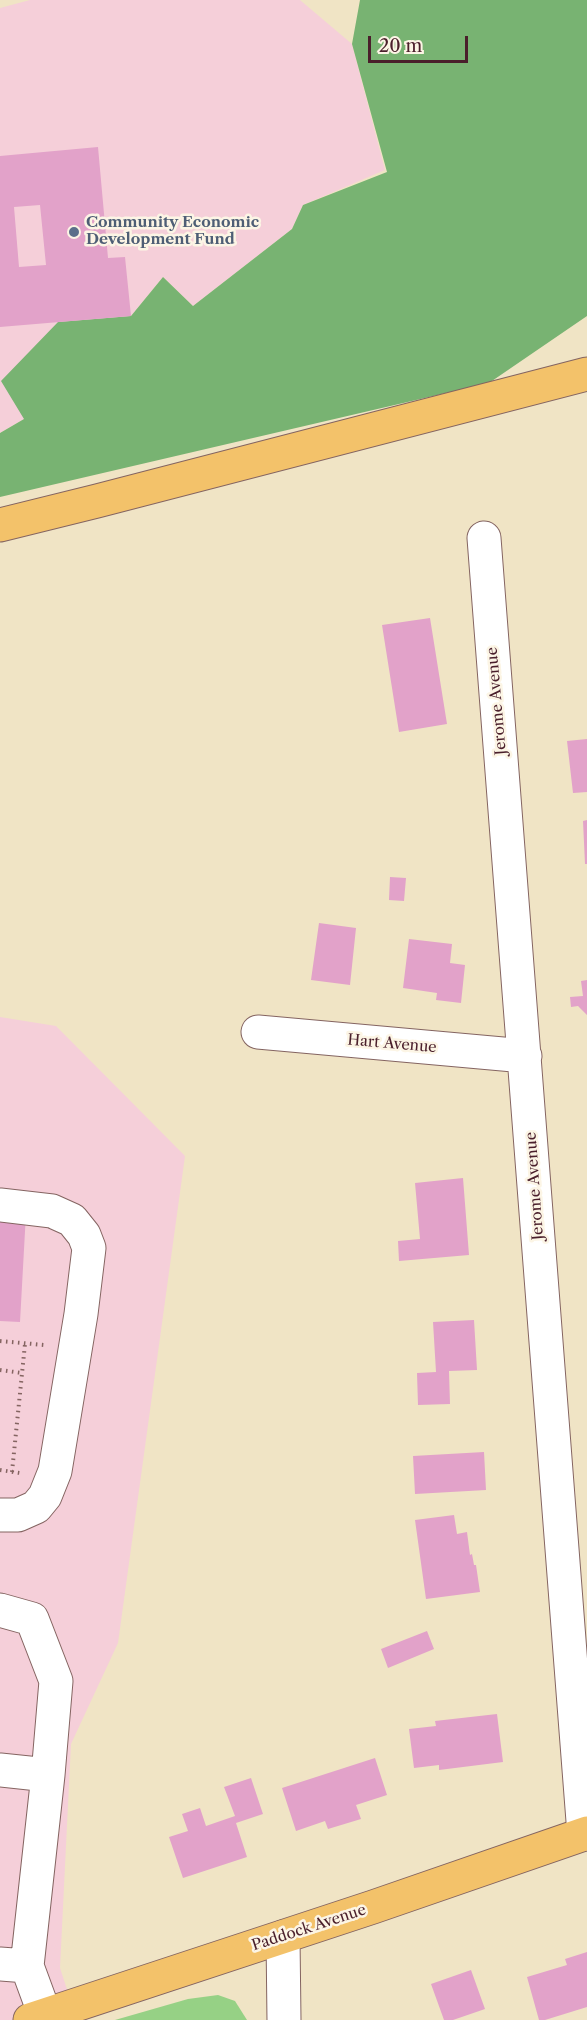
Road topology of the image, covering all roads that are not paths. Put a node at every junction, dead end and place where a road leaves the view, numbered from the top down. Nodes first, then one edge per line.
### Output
1 (587, 374) edge
2 (0, 525) edge
3 (484, 538) dead end
4 (258, 1032) dead end
5 (525, 1056) junction
6 (0, 1205) edge
7 (0, 1515) edge
8 (0, 1610) edge
9 (0, 1770) edge
10 (48, 1775) junction
11 (586, 1833) edge
12 (283, 1937) junction
13 (14, 1965) edge
14 (37, 2018) edge
15 (284, 2020) edge

1 - 2 main road
3 - 5 street, Jerome Avenue
4 - 5 street, Hart Avenue
5 - 11 street, Jerome Avenue
6 - 7 street
8 - 10 street
9 - 10 street
10 - 13 street
11 - 12 main road, Paddock Avenue
12 - 14 main road, Paddock Avenue
12 - 15 street
13 - 14 street

